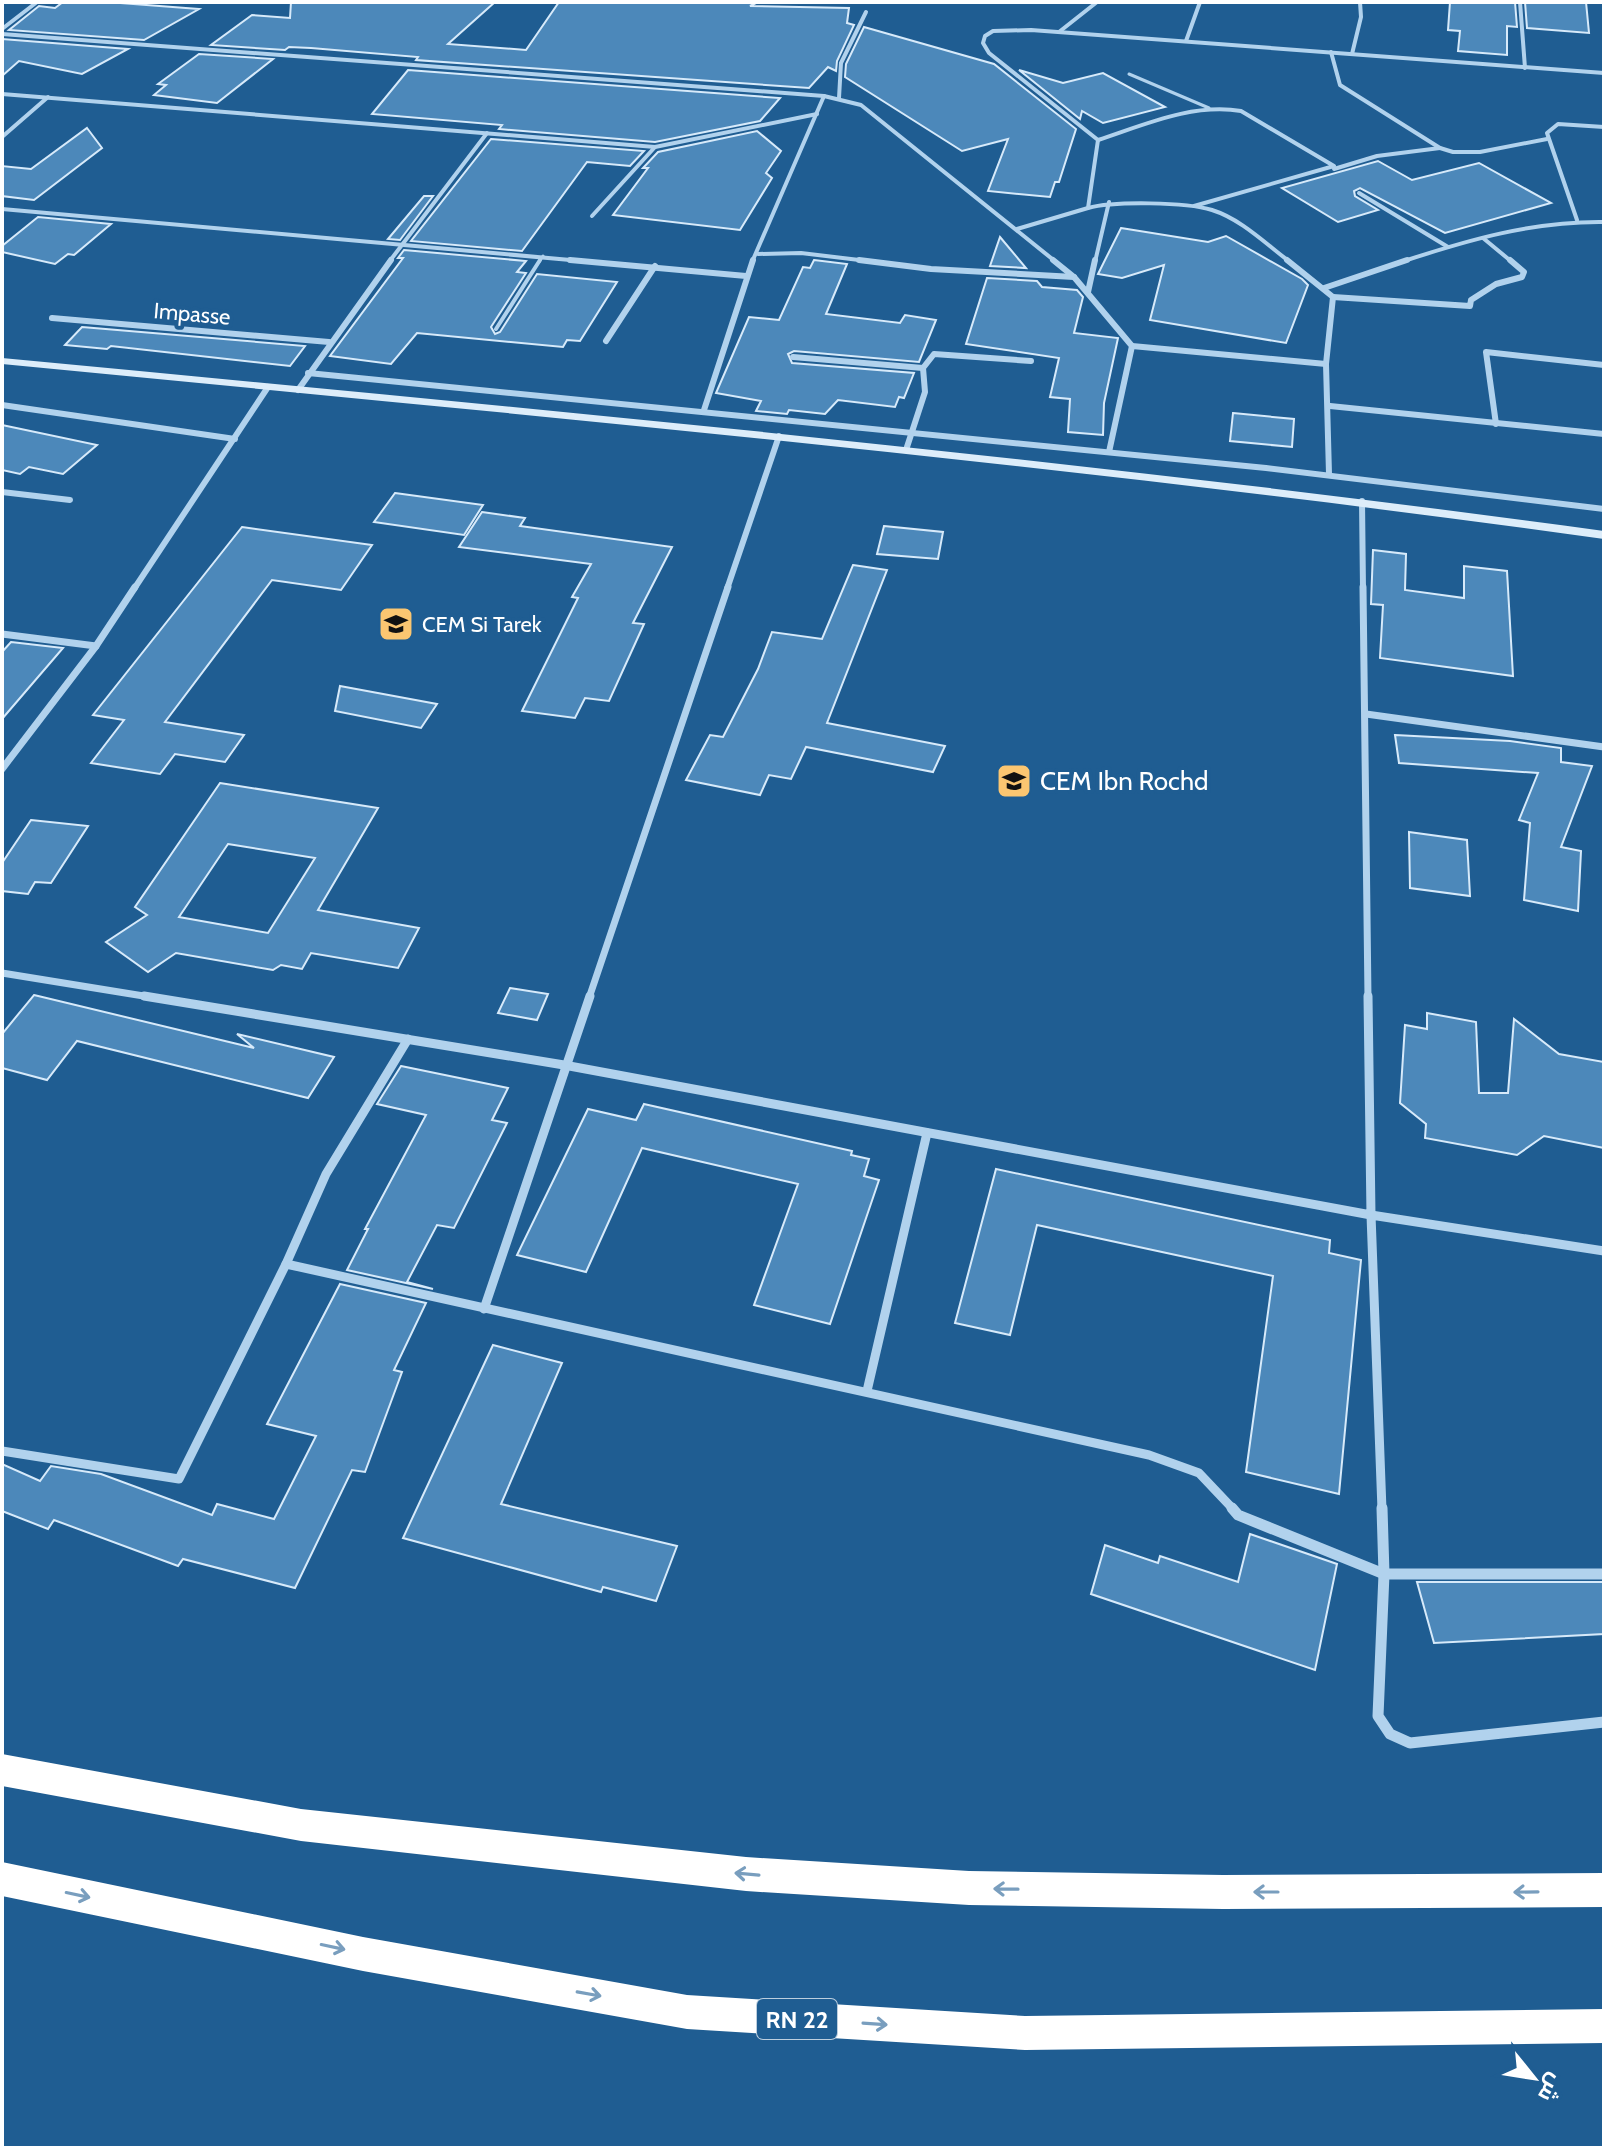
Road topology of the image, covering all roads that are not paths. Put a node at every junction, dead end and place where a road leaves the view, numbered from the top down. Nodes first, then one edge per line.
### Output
1 (37, 2) edge
2 (1097, 2) edge
3 (1200, 2) edge
4 (1360, 2) edge
5 (1520, 2) edge
6 (866, 12) dead end
7 (2, 32) edge
8 (1059, 32) junction
9 (1186, 41) junction
10 (1331, 52) junction
11 (1352, 54) junction
12 (1525, 68) junction
13 (1604, 73) edge
14 (1129, 74) dead end
15 (2, 94) edge
16 (824, 96) junction
17 (49, 97) junction
18 (839, 98) junction
19 (1209, 108) junction
20 (817, 114) junction
21 (1604, 127) edge
22 (487, 133) junction
23 (2, 137) edge
24 (1547, 139) junction
25 (1098, 140) junction
26 (655, 147) junction
27 (1440, 148) junction
28 (1334, 169) junction
29 (1359, 193) dead end
30 (1109, 202) junction
31 (1088, 208) junction
32 (1190, 208) junction
33 (2, 209) edge
34 (592, 216) dead end
35 (1577, 220) junction
36 (1604, 222) edge
37 (1017, 229) junction
38 (1483, 238) junction
39 (407, 244) junction
40 (1448, 247) junction
41 (758, 254) junction
42 (543, 256) junction
43 (655, 266) junction
44 (746, 276) junction
45 (1074, 277) junction
46 (1324, 288) junction
47 (1088, 292) junction
48 (1333, 297) junction
49 (52, 318) dead end
50 (496, 329) dead end
51 (606, 341) dead end
52 (329, 342) junction
53 (1132, 346) junction
54 (793, 357) dead end
55 (2, 361) edge
56 (1031, 361) dead end
57 (1326, 364) junction
58 (1604, 365) edge
59 (923, 368) junction
60 (308, 373) junction
61 (268, 387) junction
62 (298, 390) junction
63 (2, 405) edge
64 (1330, 406) junction
65 (704, 410) junction
66 (1496, 424) junction
67 (913, 432) junction
68 (1604, 434) edge
69 (779, 436) junction
70 (235, 439) junction
71 (906, 450) junction
72 (1109, 452) junction
73 (1329, 474) junction
74 (2, 492) edge
75 (70, 500) dead end
76 (1362, 501) junction
77 (1604, 509) edge
78 (1604, 535) edge
79 (2, 634) edge
80 (96, 646) junction
81 (1366, 714) junction
82 (1604, 747) edge
83 (2, 769) edge
84 (2, 973) edge
85 (408, 1039) junction
86 (564, 1065) junction
87 (927, 1133) junction
88 (1371, 1215) junction
89 (1604, 1251) edge
90 (286, 1264) junction
91 (484, 1309) junction
92 (867, 1391) junction
93 (2, 1451) edge
94 (1384, 1574) junction
95 (1604, 1574) edge
96 (1604, 1722) edge
97 (2, 1770) edge
98 (2, 1879) edge
99 (1604, 1890) edge
100 (1604, 2026) edge

1 - 7 street
2 - 8 street
3 - 9 street
4 - 11 street
5 - 12 street
6 - 18 street
7 - 16 street
8 - 9 street
8 - 25 street
9 - 10 street
10 - 11 street
10 - 27 street
11 - 12 street
12 - 13 street
14 - 19 lane
15 - 17 street
16 - 18 street
16 - 20 street
17 - 22 street
17 - 23 street
18 - 37 street
19 - 25 street
19 - 28 street
20 - 26 street
20 - 41 street
21 - 24 street
22 - 26 street
22 - 39 street
24 - 27 street
24 - 35 street
25 - 31 street
26 - 34 street
27 - 28 street
28 - 32 street
29 - 40 street
30 - 31 street
30 - 32 street
30 - 47 street
31 - 37 street
32 - 46 street
33 - 39 street
35 - 36 street
35 - 38 street
37 - 45 street
38 - 40 street
38 - 48 street
39 - 42 street
39 - 52 street
40 - 46 street
41 - 44 street
41 - 45 street
42 - 43 street
42 - 50 lane
43 - 44 street
43 - 51 street
44 - 65 street
45 - 47 street
46 - 48 street
47 - 53 street
48 - 57 street
49 - 52 street, Impasse
52 - 60 street
53 - 57 street
53 - 72 street
54 - 59 street
55 - 61 main road
56 - 59 street
57 - 64 street
58 - 66 street
59 - 67 street
60 - 62 street
60 - 65 street
61 - 62 main road
61 - 70 street
62 - 69 main road
63 - 70 street
64 - 66 street
64 - 73 street
65 - 67 street
66 - 68 street
67 - 71 street
67 - 72 street
69 - 71 main road
69 - 86 street
70 - 80 street
71 - 76 main road
72 - 73 street
73 - 77 street
74 - 75 street
76 - 78 main road
76 - 81 street
79 - 80 street
80 - 83 street
81 - 82 street
81 - 88 street
84 - 85 street
85 - 86 street
85 - 90 street
86 - 87 street
86 - 91 street
87 - 88 street
87 - 92 street
88 - 89 street
88 - 94 street
90 - 91 street
90 - 93 street
91 - 92 street
92 - 94 street
94 - 95 street
94 - 96 street
99 -> 97 highway
98 -> 100 highway, RN 22

